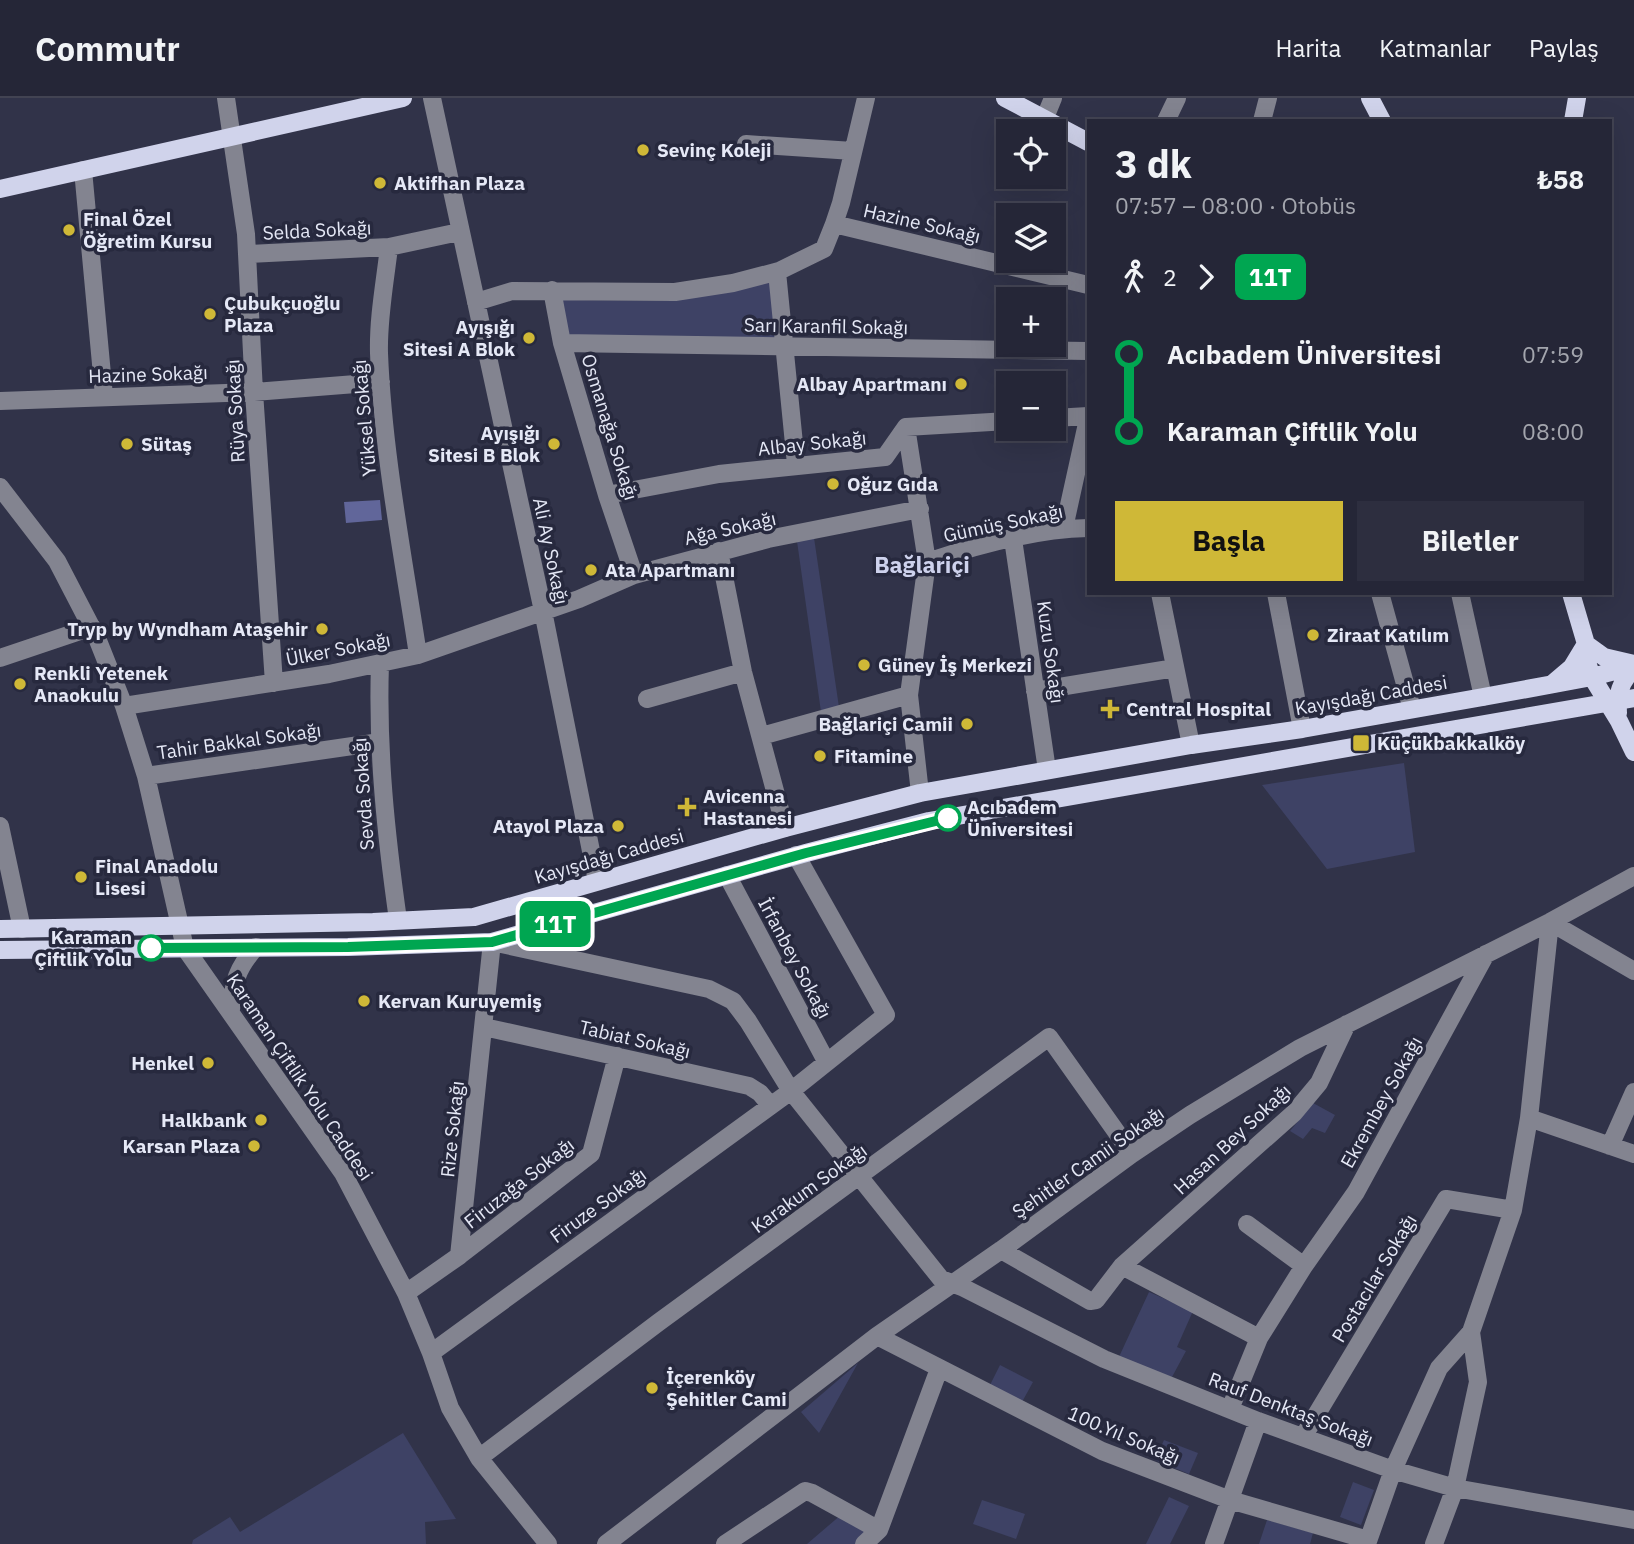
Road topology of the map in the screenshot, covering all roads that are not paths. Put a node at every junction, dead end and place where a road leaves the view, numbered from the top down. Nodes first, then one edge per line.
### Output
1 (226, 98) edge
2 (403, 98) edge
3 (432, 98) edge
4 (866, 98) edge
5 (1005, 98) edge
6 (1053, 98) edge
7 (1177, 98) edge
8 (1268, 98) edge
9 (1370, 98) edge
10 (1577, 98) edge
11 (1042, 119) edge
12 (1044, 119) edge
13 (1167, 119) edge
14 (1263, 119) edge
15 (1381, 119) edge
16 (1573, 119) edge
17 (1066, 131) edge
18 (233, 137) junction
19 (1087, 142) edge
20 (746, 144) dead end
21 (853, 150) junction
22 (83, 170) junction
23 (0, 189) edge
24 (834, 223) junction
25 (459, 232) junction
26 (390, 247) junction
27 (247, 254) junction
28 (777, 272) junction
29 (1087, 285) edge
30 (552, 290) junction
31 (476, 302) junction
32 (562, 342) junction
33 (784, 347) junction
34 (1087, 351) edge
35 (381, 382) junction
36 (254, 392) junction
37 (104, 396) junction
38 (0, 401) edge
39 (1066, 418) edge
40 (1087, 418) edge
41 (996, 422) edge
42 (1087, 423) edge
43 (906, 428) junction
44 (796, 464) junction
45 (0, 487) edge
46 (607, 495) junction
47 (920, 509) junction
48 (1064, 528) junction
49 (1087, 528) edge
50 (1013, 539) junction
51 (719, 551) junction
52 (926, 562) junction
53 (634, 575) junction
54 (1160, 595) edge
55 (1276, 595) edge
56 (1381, 595) edge
57 (1460, 595) edge
58 (1572, 595) edge
59 (549, 609) junction
60 (92, 627) junction
61 (1586, 644) junction
62 (418, 655) junction
63 (0, 658) edge
64 (380, 664) junction
65 (1634, 667) edge
66 (1175, 668) junction
67 (743, 672) junction
68 (1592, 677) junction
69 (274, 683) junction
70 (1552, 684) junction
71 (1035, 691) junction
72 (909, 695) junction
73 (1483, 697) junction
74 (647, 699) dead end
75 (1620, 701) edge
76 (124, 706) junction
77 (1412, 709) junction
78 (1302, 729) junction
79 (761, 736) junction
80 (380, 742) junction
81 (1191, 745) junction
82 (1634, 752) edge
83 (1046, 770) junction
84 (146, 776) junction
85 (919, 793) junction
86 (0, 826) edge
87 (785, 828) junction
88 (796, 855) junction
89 (727, 875) junction
90 (1634, 876) edge
91 (597, 881) junction
92 (398, 920) junction
93 (1550, 922) junction
94 (180, 925) junction
95 (0, 929) edge
96 (22, 929) junction
97 (492, 942) junction
98 (256, 947) junction
99 (186, 948) junction
100 (0, 950) edge
101 (1486, 954) junction
102 (1634, 971) edge
103 (231, 1009) junction
104 (1347, 1024) junction
105 (484, 1027) junction
106 (617, 1056) junction
107 (826, 1061) junction
108 (791, 1091) junction
109 (1634, 1092) edge
110 (770, 1105) junction
111 (1528, 1118) junction
112 (1610, 1146) junction
113 (1132, 1154) junction
114 (1634, 1154) edge
115 (859, 1177) junction
116 (1513, 1210) junction
117 (1247, 1224) dead end
118 (1001, 1250) junction
119 (458, 1256) junction
120 (1122, 1266) junction
121 (1304, 1266) junction
122 (951, 1284) junction
123 (406, 1293) junction
124 (1471, 1332) junction
125 (877, 1336) junction
126 (1259, 1338) junction
127 (431, 1353) junction
128 (939, 1369) junction
129 (1230, 1409) junction
130 (1258, 1421) junction
131 (1303, 1437) junction
132 (479, 1458) junction
133 (1393, 1470) junction
134 (1455, 1488) junction
135 (1230, 1500) junction
136 (1634, 1520) edge
137 (879, 1530) junction
138 (1367, 1542) edge
139 (548, 1544) edge
140 (606, 1544) edge
141 (725, 1544) edge
142 (864, 1544) edge
143 (1214, 1544) edge
144 (1434, 1544) edge

1 - 18 street, Rüya Sokağı
2 - 18 main road
3 - 25 street, Ali Ay Sokağı
4 - 21 street
5 - 11 main road
6 - 12 street
7 - 13 street
8 - 14 street
9 - 15 main road
10 - 16 main road
17 - 19 main road
18 - 22 main road
18 - 27 street, Rüya Sokağı
20 - 21 street
21 - 24 street
22 - 23 main road
22 - 37 street
24 - 28 street, Hazine Sokağı
24 - 29 street, Hazine Sokağı
25 - 26 street
25 - 31 street, Ali Ay Sokağı
26 - 27 street, Selda Sokağı
26 - 35 street, Yüksel Sokağı
27 - 36 street, Rüya Sokağı
28 - 30 street, Hazine Sokağı
28 - 33 street
30 - 31 street, Hazine Sokağı
30 - 32 street, Osmanağa Sokağı
31 - 59 street, Ali Ay Sokağı
32 - 33 street, Sarı Karanfil Sokağı
32 - 46 street, Osmanağa Sokağı
33 - 34 street, Sarı Karanfil Sokağı
33 - 44 street
35 - 36 street, Hazine Sokağı
35 - 62 street, Yüksel Sokağı
36 - 37 street, Hazine Sokağı
36 - 69 street, Rüya Sokağı
37 - 38 street, Hazine Sokağı
39 - 40 street
41 - 43 street
42 - 48 street
43 - 44 street, Albay Sokağı
43 - 47 street
44 - 46 street, Albay Sokağı
45 - 60 street, Karaman Çiftlik Yolu Caddesi
46 - 53 street, Osmanağa Sokağı
47 - 51 street, Ağa Sokağı
47 - 52 street
48 - 49 street, Gümüş Sokağı
48 - 50 street, Gümüş Sokağı
50 - 52 street, Gümüş Sokağı
50 - 71 street, Kuzu Sokağı
51 - 53 street, Ağa Sokağı
51 - 67 street
52 - 72 street
53 - 59 street, Ağa Sokağı
54 - 66 street
55 - 78 street
56 - 77 street
57 - 73 street
58 - 61 main road
59 - 62 street, Ülker Sokağı
59 - 91 street, Ali Ay Sokağı
60 - 63 street
60 - 76 street, Karaman Çiftlik Yolu Caddesi
61 - 65 main road
61 - 68 main road
61 - 70 main road
62 - 64 street, Ülker Sokağı
64 - 69 street, Ülker Sokağı
64 - 80 street, Sevda Sokağı
65 - 68 main road, Kayışdağı Caddesi
65 - 75 main road
66 - 71 street
66 - 81 street
67 - 74 street
67 - 79 street
68 - 70 main road, Kayışdağı Caddesi
68 - 75 main road
69 - 76 street, Ülker Sokağı
70 - 73 main road, Kayışdağı Caddesi
71 - 83 street, Kuzu Sokağı
72 - 79 street
72 - 85 street
73 - 77 main road, Kayışdağı Caddesi
75 - 82 main road
75 - 88 main road
76 - 84 street, Karaman Çiftlik Yolu Caddesi
77 - 78 main road, Kayışdağı Caddesi
78 - 81 main road, Kayışdağı Caddesi
79 - 87 street
80 - 84 street, Tahir Bakkal Sokağı
80 - 92 street, Sevda Sokağı
81 - 83 main road, Kayışdağı Caddesi
83 - 85 main road, Kayışdağı Caddesi
84 - 94 street, Karaman Çiftlik Yolu Caddesi
85 - 87 main road, Kayışdağı Caddesi
86 - 96 street
87 - 91 main road, Kayışdağı Caddesi
88 - 89 main road
88 - 107 street, Firuze Sokağı
89 - 97 main road
89 - 107 street, İrfanbey Sokağı
90 - 93 street, Şehitler Camii Sokağı
91 - 92 main road, Kayışdağı Caddesi
92 - 94 main road, Kayışdağı Caddesi
93 - 101 street, Şehitler Camii Sokağı
93 - 102 street
93 - 111 street
94 - 96 main road, Kayışdağı Caddesi
94 - 99 street, Karaman Çiftlik Yolu Caddesi
95 - 96 main road, Kayışdağı Caddesi
97 - 98 main road
97 - 105 street, Rize Sokağı
97 - 108 street
98 - 99 main road
98 - 103 street
99 - 100 main road
99 - 103 street, Karaman Çiftlik Yolu Caddesi
101 - 104 street, Şehitler Camii Sokağı
101 - 121 street, Ekrembey Sokağı
103 - 123 street, Karaman Çiftlik Yolu Caddesi
104 - 113 street, Şehitler Camii Sokağı
104 - 120 street, Hasan Bey Sokağı
105 - 106 street, Tabiat Sokağı
105 - 119 street, Rize Sokağı
106 - 110 street, Tabiat Sokağı
106 - 119 street, Firuzağa Sokağı
107 - 108 street, Firuze Sokağı
108 - 110 street, Firuze Sokağı
108 - 115 street
109 - 112 street
110 - 127 street, Firuze Sokağı
111 - 112 street
111 - 116 street
112 - 114 street
113 - 115 street, Karakum Sokağı
113 - 118 street, Şehitler Camii Sokağı
115 - 122 street
115 - 132 street, Karakum Sokağı
116 - 124 street
116 - 131 street, Postacılar Sokağı
117 - 121 street
118 - 120 street, Hasan Bey Sokağı
118 - 122 street, Şehitler Camii Sokağı
119 - 123 street
120 - 126 street
121 - 126 street, Ekrembey Sokağı
122 - 125 street, Şehitler Camii Sokağı
122 - 129 street, Rauf Denktaş Sokağı
123 - 127 street, Karaman Çiftlik Yolu Caddesi
124 - 133 street
124 - 134 street
125 - 128 street, 100.Yıl Sokağı
125 - 140 street, Şehitler Camii Sokağı
126 - 129 street, Ekrembey Sokağı
127 - 132 street, Karaman Çiftlik Yolu Caddesi
128 - 135 street, 100.Yıl Sokağı
128 - 137 street
129 - 130 street, Rauf Denktaş Sokağı
130 - 131 street, Rauf Denktaş Sokağı
130 - 135 street
131 - 133 street, Rauf Denktaş Sokağı
132 - 139 street, Karaman Çiftlik Yolu Caddesi
133 - 134 street, Rauf Denktaş Sokağı
133 - 138 street
134 - 136 street, Rauf Denktaş Sokağı
134 - 144 street
135 - 138 street, 100.Yıl Sokağı
135 - 143 street
137 - 141 street
137 - 142 street

